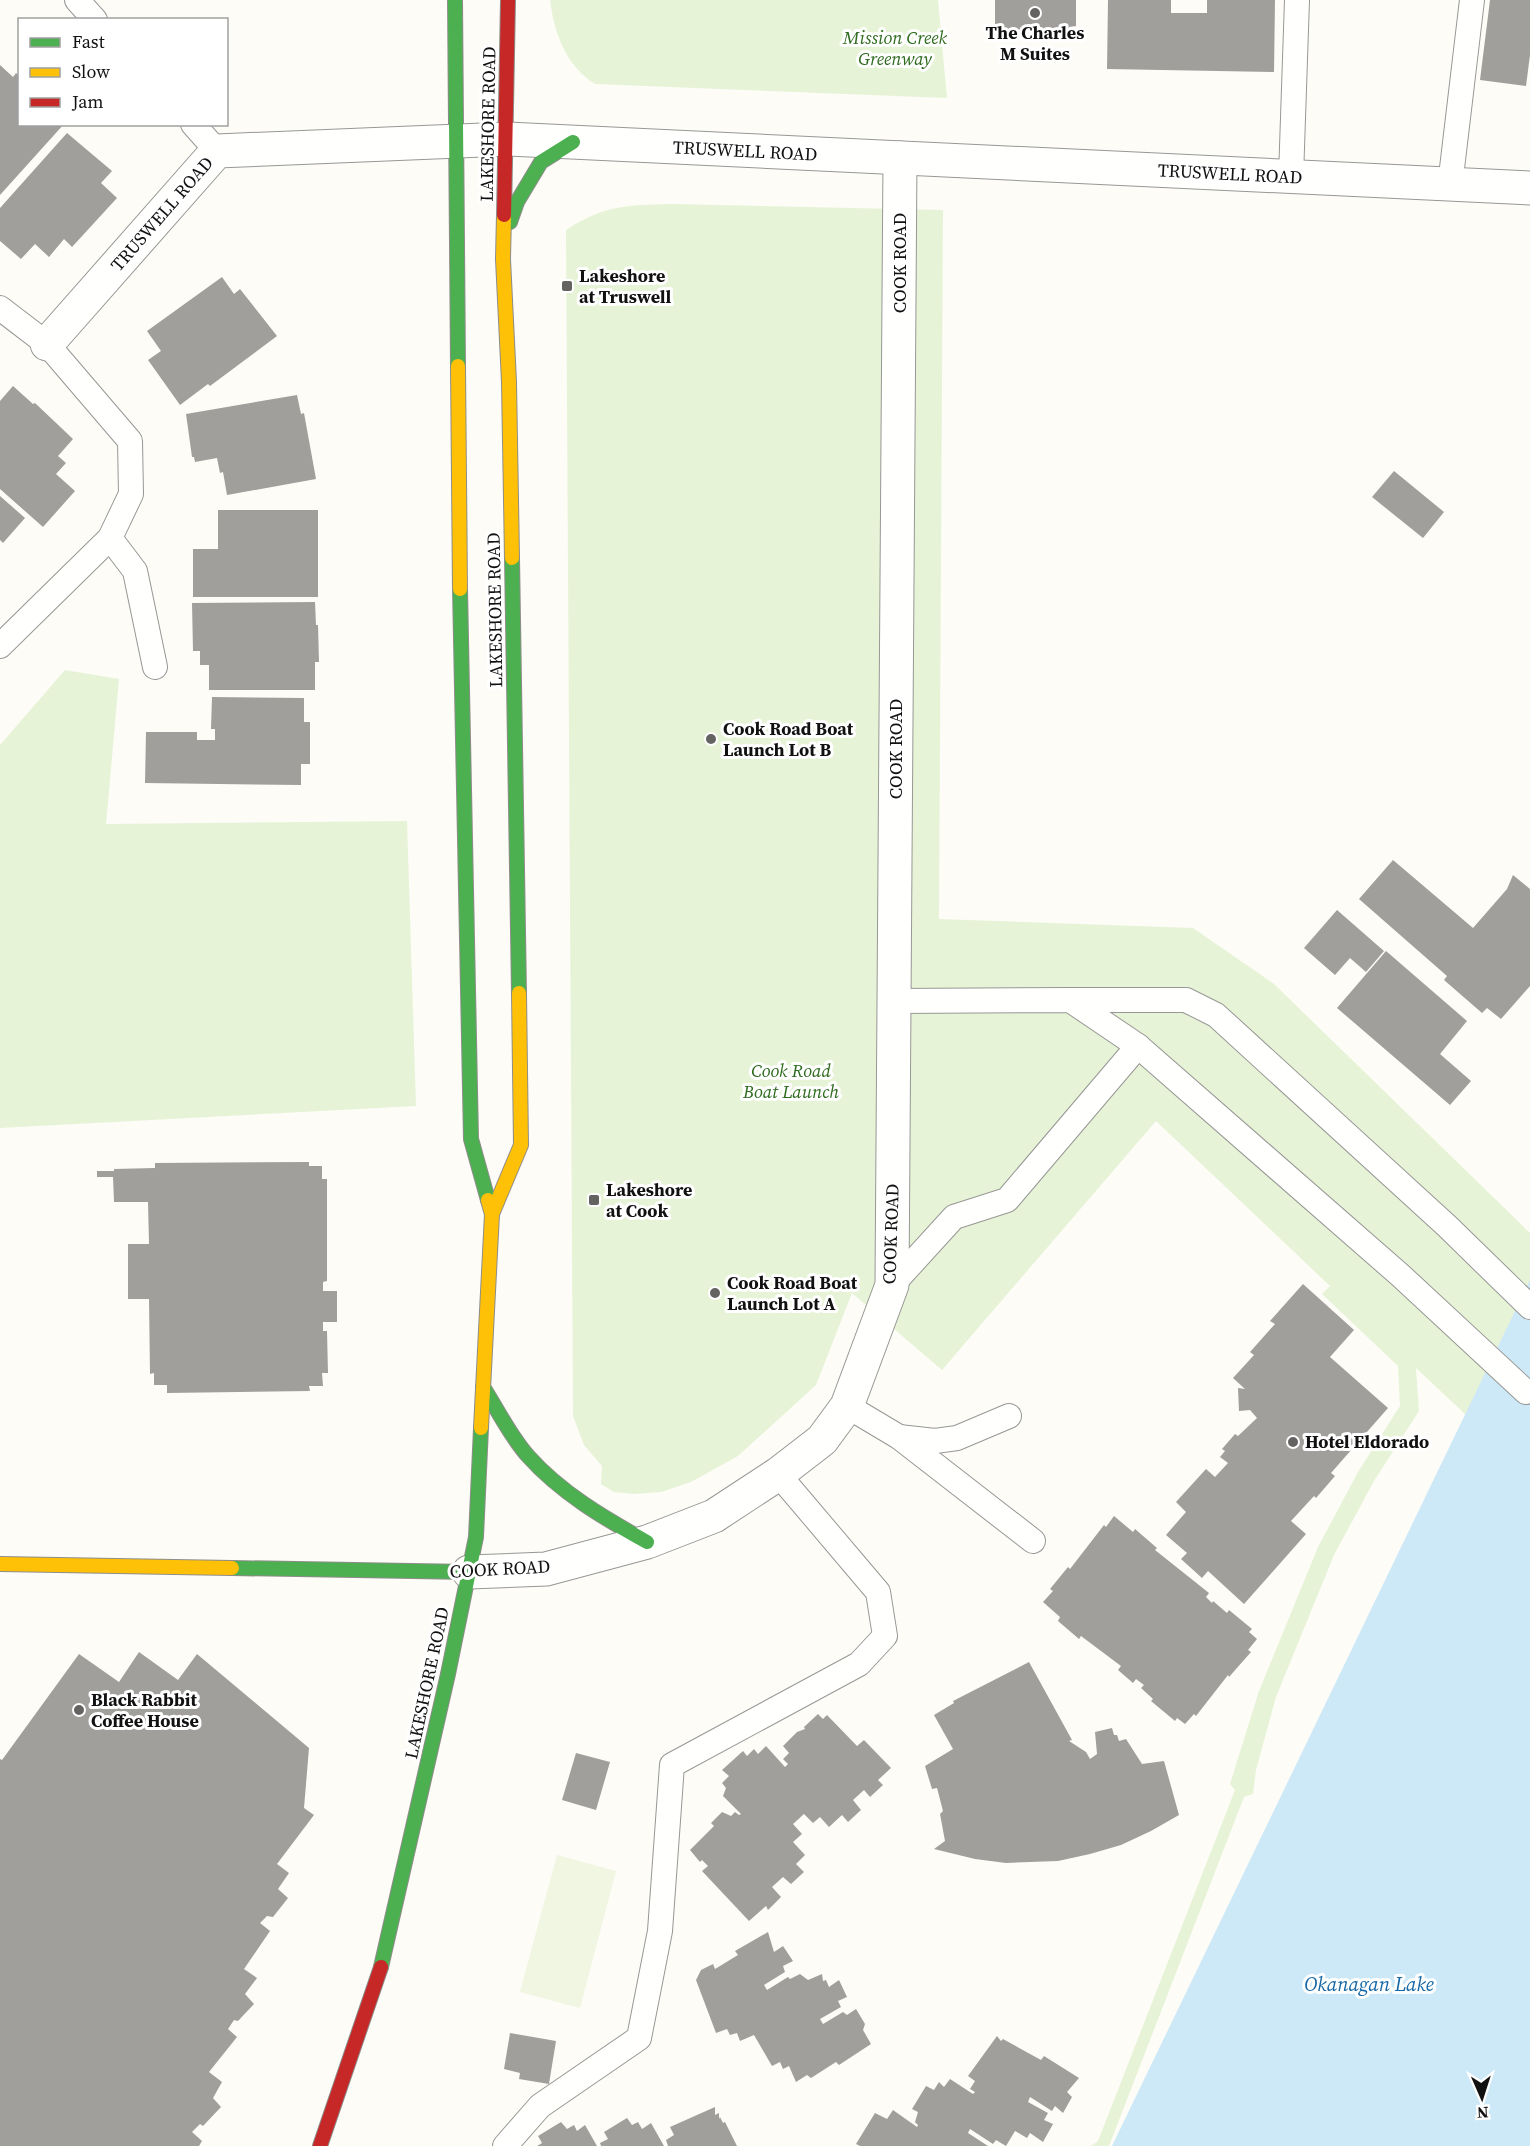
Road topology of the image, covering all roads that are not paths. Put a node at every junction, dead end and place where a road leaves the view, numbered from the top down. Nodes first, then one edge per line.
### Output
1 (77, 0) edge
2 (455, 0) edge
3 (508, 0) edge
4 (1297, 0) edge
5 (1472, 0) edge
6 (93, 18) edge
7 (195, 126) edge
8 (507, 139) junction
9 (456, 141) junction
10 (573, 142) junction
11 (217, 151) junction
12 (900, 158) junction
13 (1291, 177) junction
14 (1450, 184) junction
15 (1530, 188) edge
16 (504, 238) junction
17 (0, 308) edge
18 (47, 344) junction
19 (110, 538) junction
20 (0, 646) edge
21 (155, 667) dead end
22 (894, 1000) junction
23 (1070, 1000) junction
24 (1138, 1046) junction
25 (492, 1214) junction
26 (892, 1285) junction
27 (1530, 1307) edge
28 (483, 1386) junction
29 (1526, 1392) dead end
30 (847, 1406) junction
31 (1009, 1416) dead end
32 (899, 1437) junction
33 (778, 1474) junction
34 (1033, 1541) dead end
35 (647, 1542) junction
36 (0, 1564) edge
37 (469, 1572) junction
38 (320, 2146) edge
39 (505, 2146) edge

1 - 6 lane
2 - 9 main road, LAKESHORE ROAD
3 - 8 main road, LAKESHORE ROAD
4 - 13 lane
5 - 14 lane
7 - 11 lane
8 - 9 street, TRUSWELL ROAD
8 - 10 street, TRUSWELL ROAD
8 - 16 main road, LAKESHORE ROAD
9 - 11 street, TRUSWELL ROAD
9 - 25 main road, LAKESHORE ROAD
10 - 12 street, TRUSWELL ROAD
10 - 16 main road
11 - 18 street, TRUSWELL ROAD
12 - 13 street, TRUSWELL ROAD
12 - 22 street, COOK ROAD
13 - 14 street, TRUSWELL ROAD
14 - 15 street, TRUSWELL ROAD
16 - 25 main road, LAKESHORE ROAD
17 - 18 lane
18 - 19 lane
19 - 20 lane
19 - 21 lane
22 - 23 lane
22 - 26 street, COOK ROAD
23 - 24 lane
23 - 27 lane
24 - 26 lane
24 - 29 lane
25 - 28 main road, LAKESHORE ROAD
26 - 30 street, COOK ROAD
28 - 35 main road
28 - 37 main road, LAKESHORE ROAD
30 - 32 lane
30 - 33 street, COOK ROAD
31 - 32 lane
32 - 34 lane
33 - 35 street, COOK ROAD
33 - 39 lane
35 - 37 street, COOK ROAD
36 - 37 main road, COOK ROAD
37 - 38 main road, LAKESHORE ROAD

